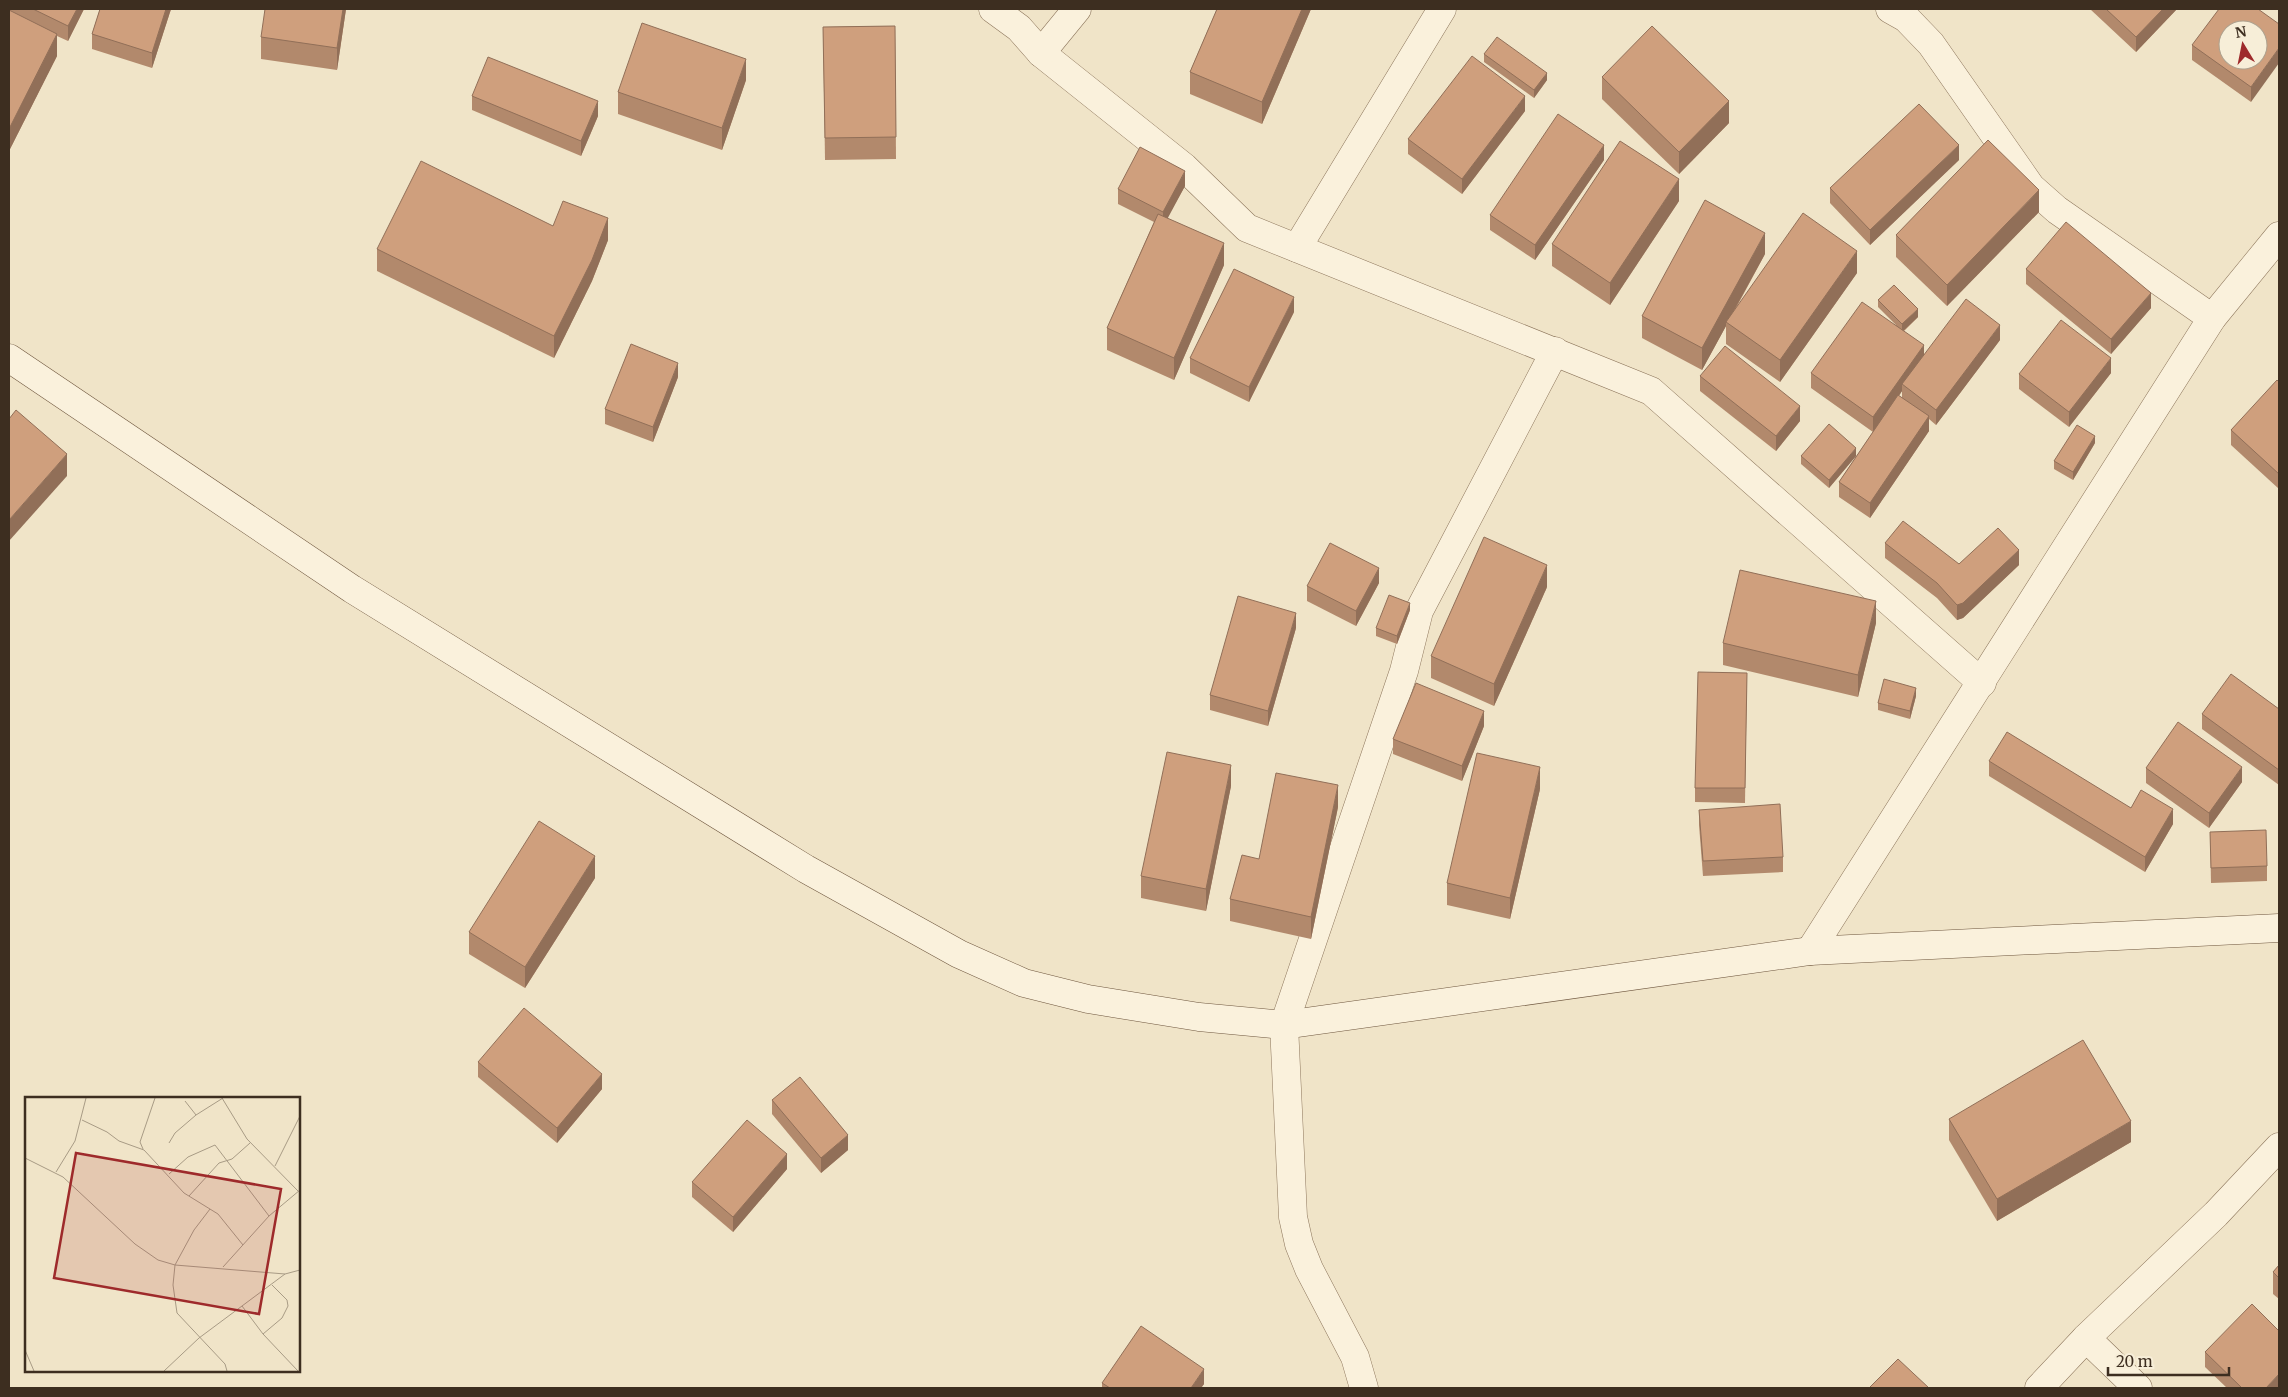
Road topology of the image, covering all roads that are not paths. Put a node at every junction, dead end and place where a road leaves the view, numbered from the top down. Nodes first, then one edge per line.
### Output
1 (993, 9) edge
2 (1077, 9) edge
3 (1442, 9) edge
4 (1890, 9) edge
5 (1042, 53) junction
6 (2279, 236) edge
7 (1297, 248) junction
8 (2212, 318) junction
9 (1555, 351) junction
10 (9, 358) edge
11 (1982, 683) junction
12 (2279, 928) edge
13 (1810, 951) junction
14 (1284, 1025) junction
15 (2279, 1147) edge
16 (2086, 1338) junction
17 (1364, 1388) edge
18 (2039, 1388) edge
19 (2138, 1388) edge

1 - 5 street
2 - 5 street
3 - 7 street
4 - 8 street
5 - 7 street
6 - 8 street
7 - 9 street
8 - 11 street
9 - 11 street
9 - 14 street
10 - 14 street
11 - 13 street
12 - 13 street
13 - 14 street
14 - 17 street
15 - 16 street
16 - 18 street
16 - 19 street

